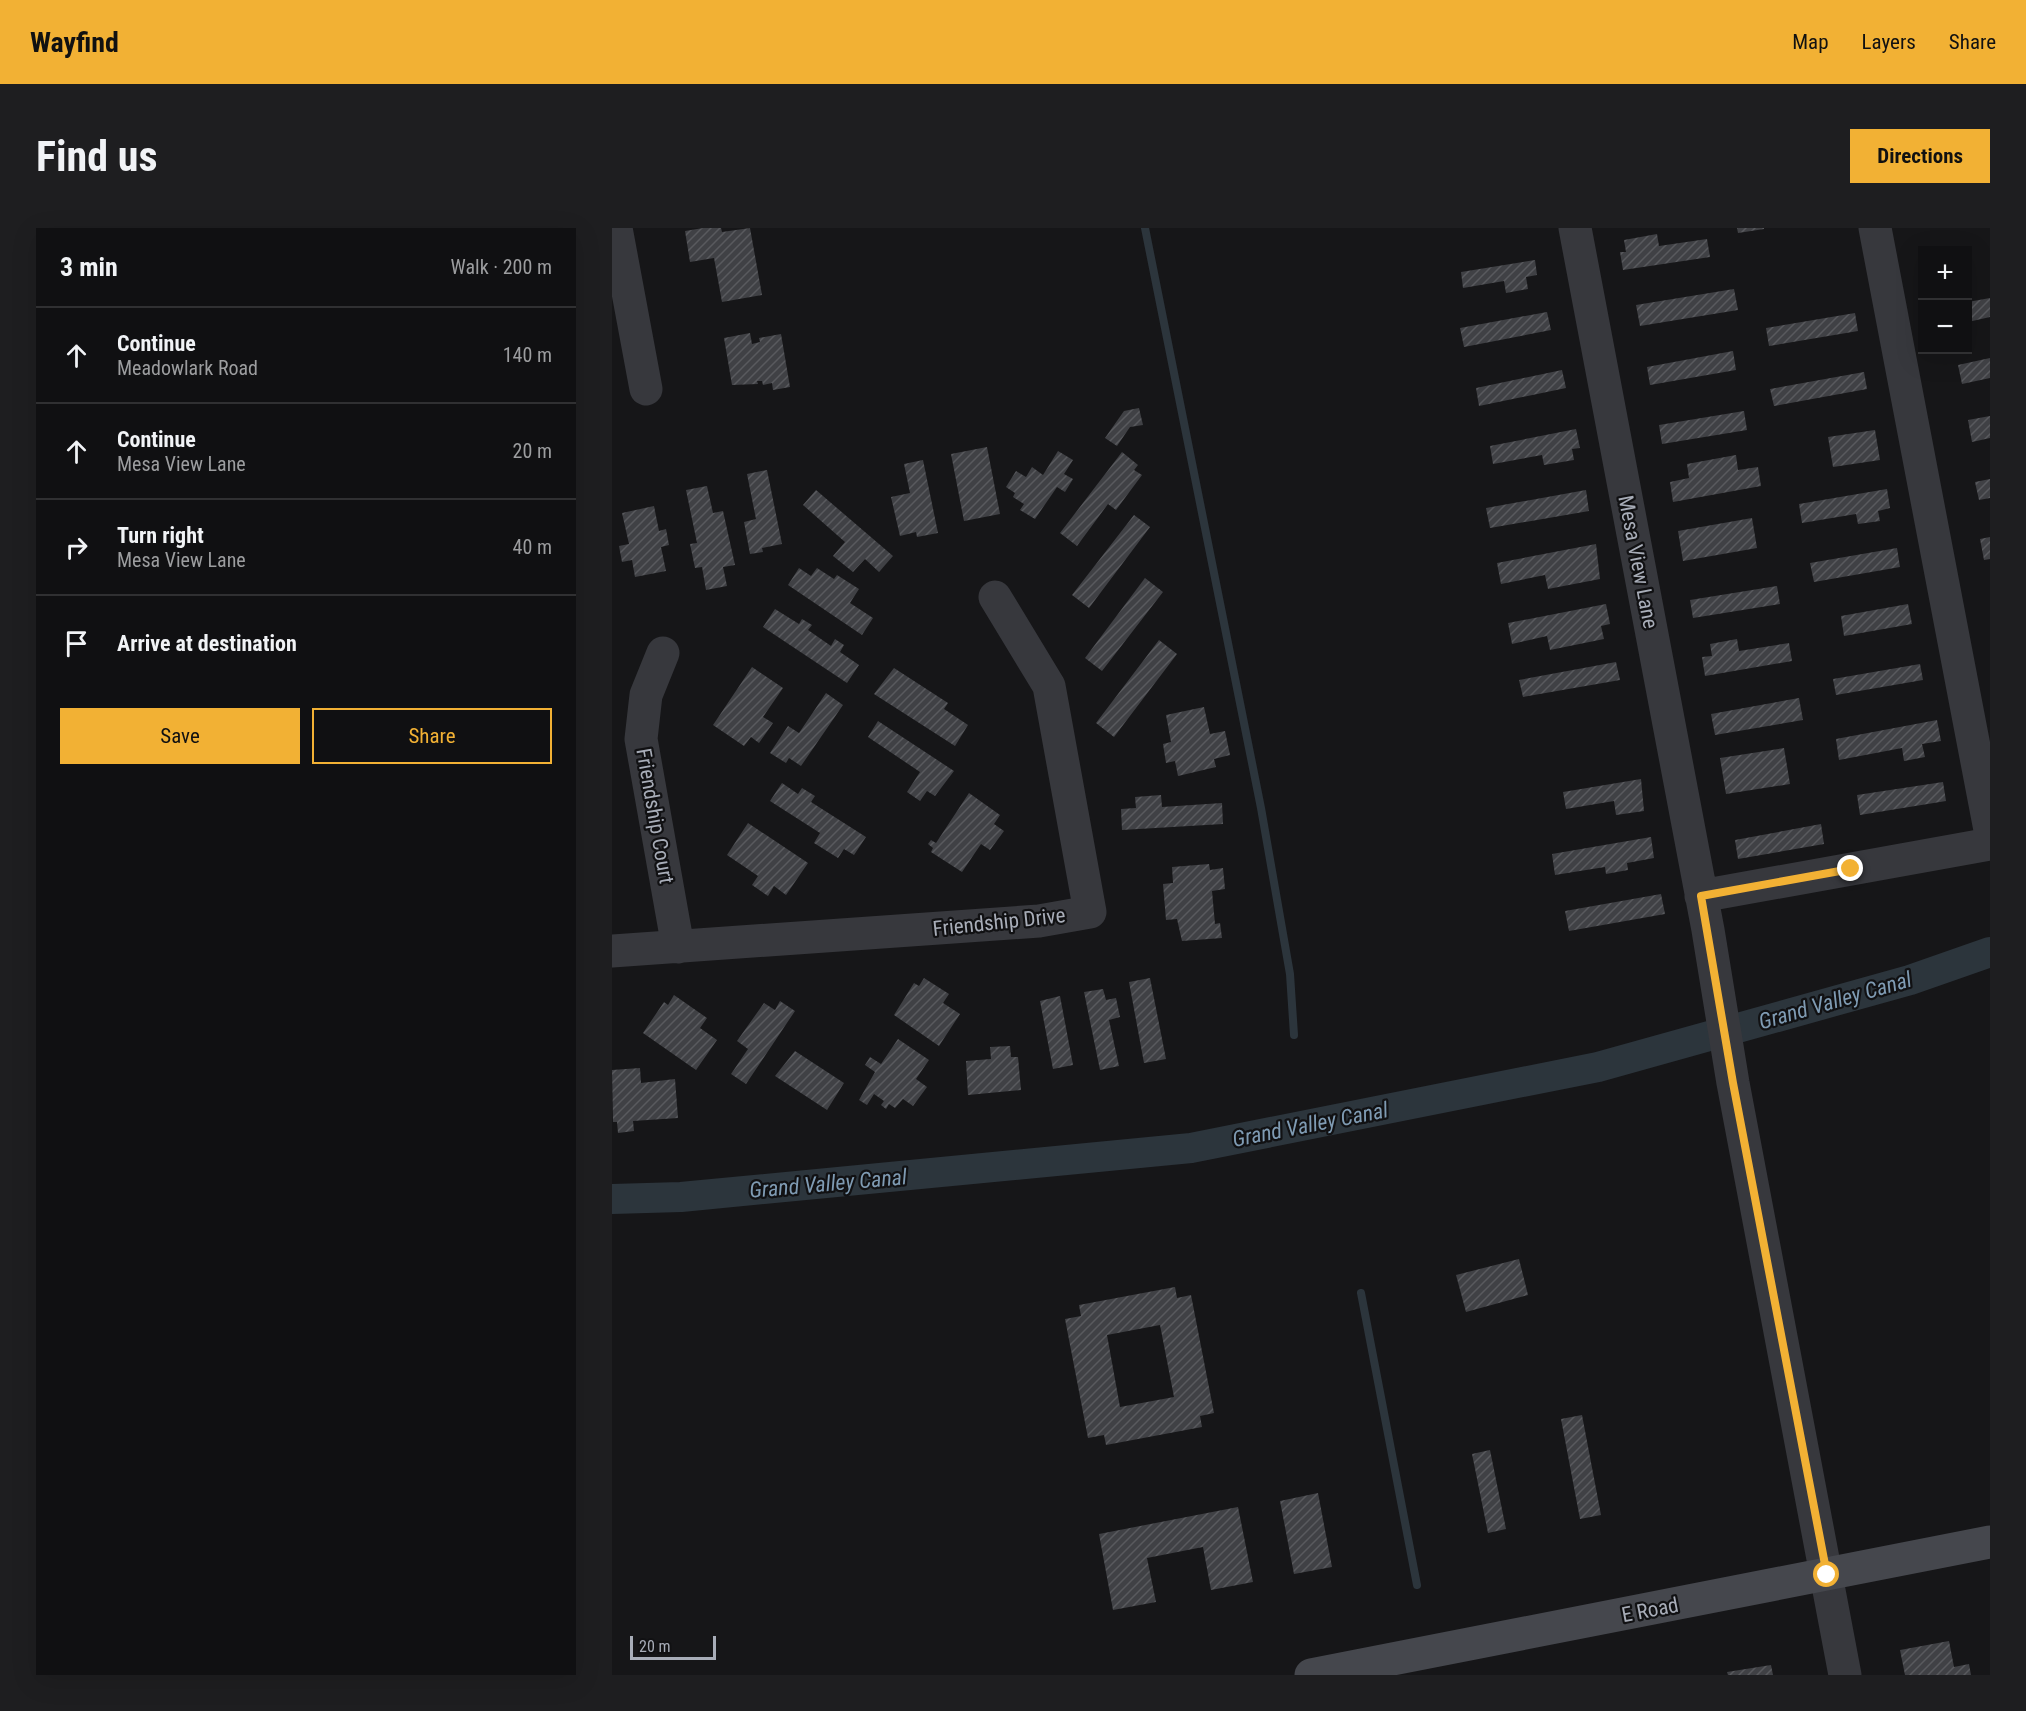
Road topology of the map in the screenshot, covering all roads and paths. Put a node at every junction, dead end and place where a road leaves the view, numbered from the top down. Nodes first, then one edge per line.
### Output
1 (616, 228) edge
2 (1575, 228) edge
3 (1875, 228) edge
4 (646, 389) dead end
5 (995, 597) dead end
6 (663, 653) dead end
7 (1990, 830) edge
8 (1990, 844) edge
9 (1701, 896) junction
10 (678, 947) junction
11 (612, 951) edge
12 (1990, 1542) edge
13 (1827, 1575) junction
14 (1311, 1675) edge
15 (1845, 1675) edge

1 - 4 street
2 - 9 street, Mesa View Lane
3 - 7 street
5 - 10 street, Friendship Drive
6 - 10 street, Friendship Court
8 - 9 street
9 - 13 street, Mesa View Lane
10 - 11 street, Friendship Drive
12 - 13 street, E Road
13 - 14 street, E Road
13 - 15 street, Mesa View Lane

